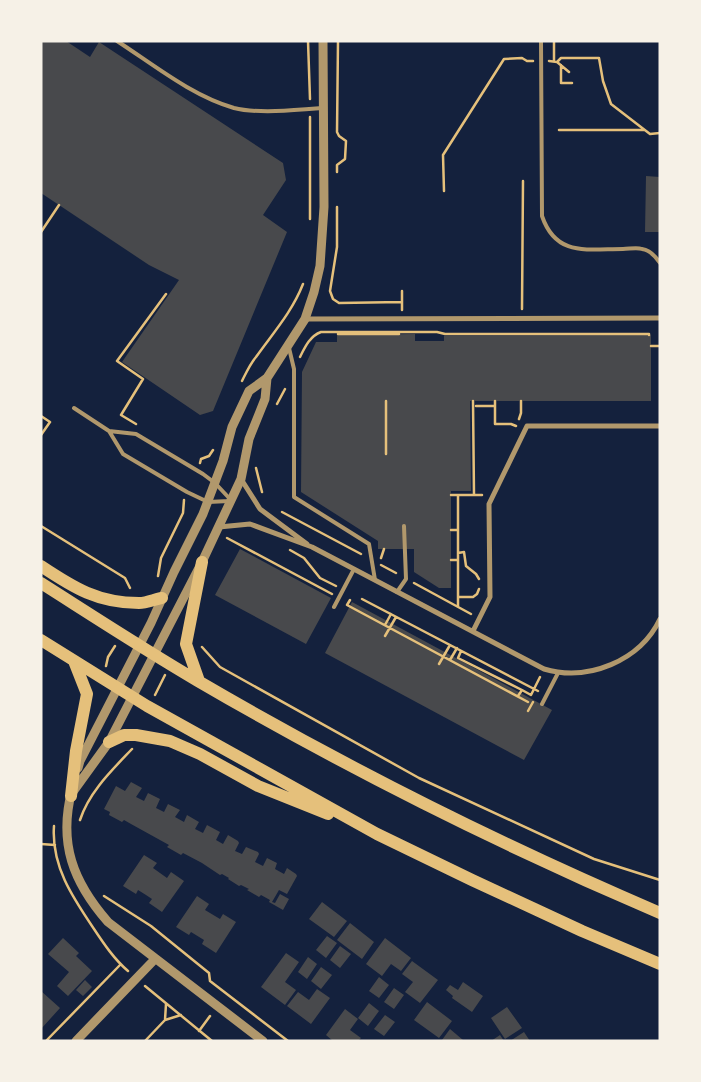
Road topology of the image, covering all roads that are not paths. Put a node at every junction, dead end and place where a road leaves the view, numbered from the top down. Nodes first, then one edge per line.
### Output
1 (117, 41) edge
2 (541, 41) edge
3 (322, 44) edge
4 (323, 108) junction
5 (660, 263) edge
6 (660, 318) edge
7 (305, 319) junction
8 (288, 345) junction
9 (267, 378) junction
10 (74, 408) dead end
11 (660, 426) edge
12 (109, 431) junction
13 (242, 480) junction
14 (215, 483) junction
15 (232, 501) junction
16 (208, 502) junction
17 (219, 526) junction
18 (404, 526) dead end
19 (312, 547) junction
20 (202, 562) junction
21 (41, 566) edge
22 (354, 569) junction
23 (375, 580) junction
24 (41, 583) edge
25 (397, 592) junction
26 (162, 598) junction
27 (334, 607) dead end
28 (660, 619) edge
29 (473, 631) junction
30 (41, 640) edge
31 (139, 645) junction
32 (154, 654) junction
33 (74, 661) junction
34 (558, 673) junction
35 (199, 682) junction
36 (118, 688) junction
37 (132, 697) junction
38 (542, 704) dead end
39 (109, 742) junction
40 (71, 796) junction
41 (377, 834) junction
42 (660, 912) edge
43 (155, 959) junction
44 (660, 964) edge
45 (76, 1041) edge
46 (264, 1041) edge

1 - 4 lane
2 - 5 lane
3 - 4 street
4 - 7 street
6 - 7 street
7 - 8 street
8 - 9 street
8 - 23 lane
9 - 13 street
9 - 14 street
10 - 12 lane
11 - 29 street
12 - 14 lane
12 - 16 lane
13 - 15 street
13 - 19 street
14 - 15 lane
14 - 16 street
15 - 16 lane
15 - 17 street
16 - 26 street
17 - 19 street
17 - 20 street
18 - 25 lane
19 - 22 street
20 - 32 street
20 - 35 main road
21 - 26 main road
22 - 23 street
22 - 27 lane
23 - 25 street
24 - 31 main road
25 - 29 street
26 - 31 street
28 - 34 street
29 - 34 street
30 - 33 main road
31 - 32 main road
31 - 36 street
32 - 35 main road
32 - 37 street
33 - 36 main road
33 - 40 main road
34 - 38 lane
35 - 42 main road
36 - 37 main road
36 - 40 street
37 - 39 street
37 - 41 main road
39 - 40 street
39 - 41 main road
40 - 43 street
41 - 44 main road
43 - 45 street
43 - 46 street

